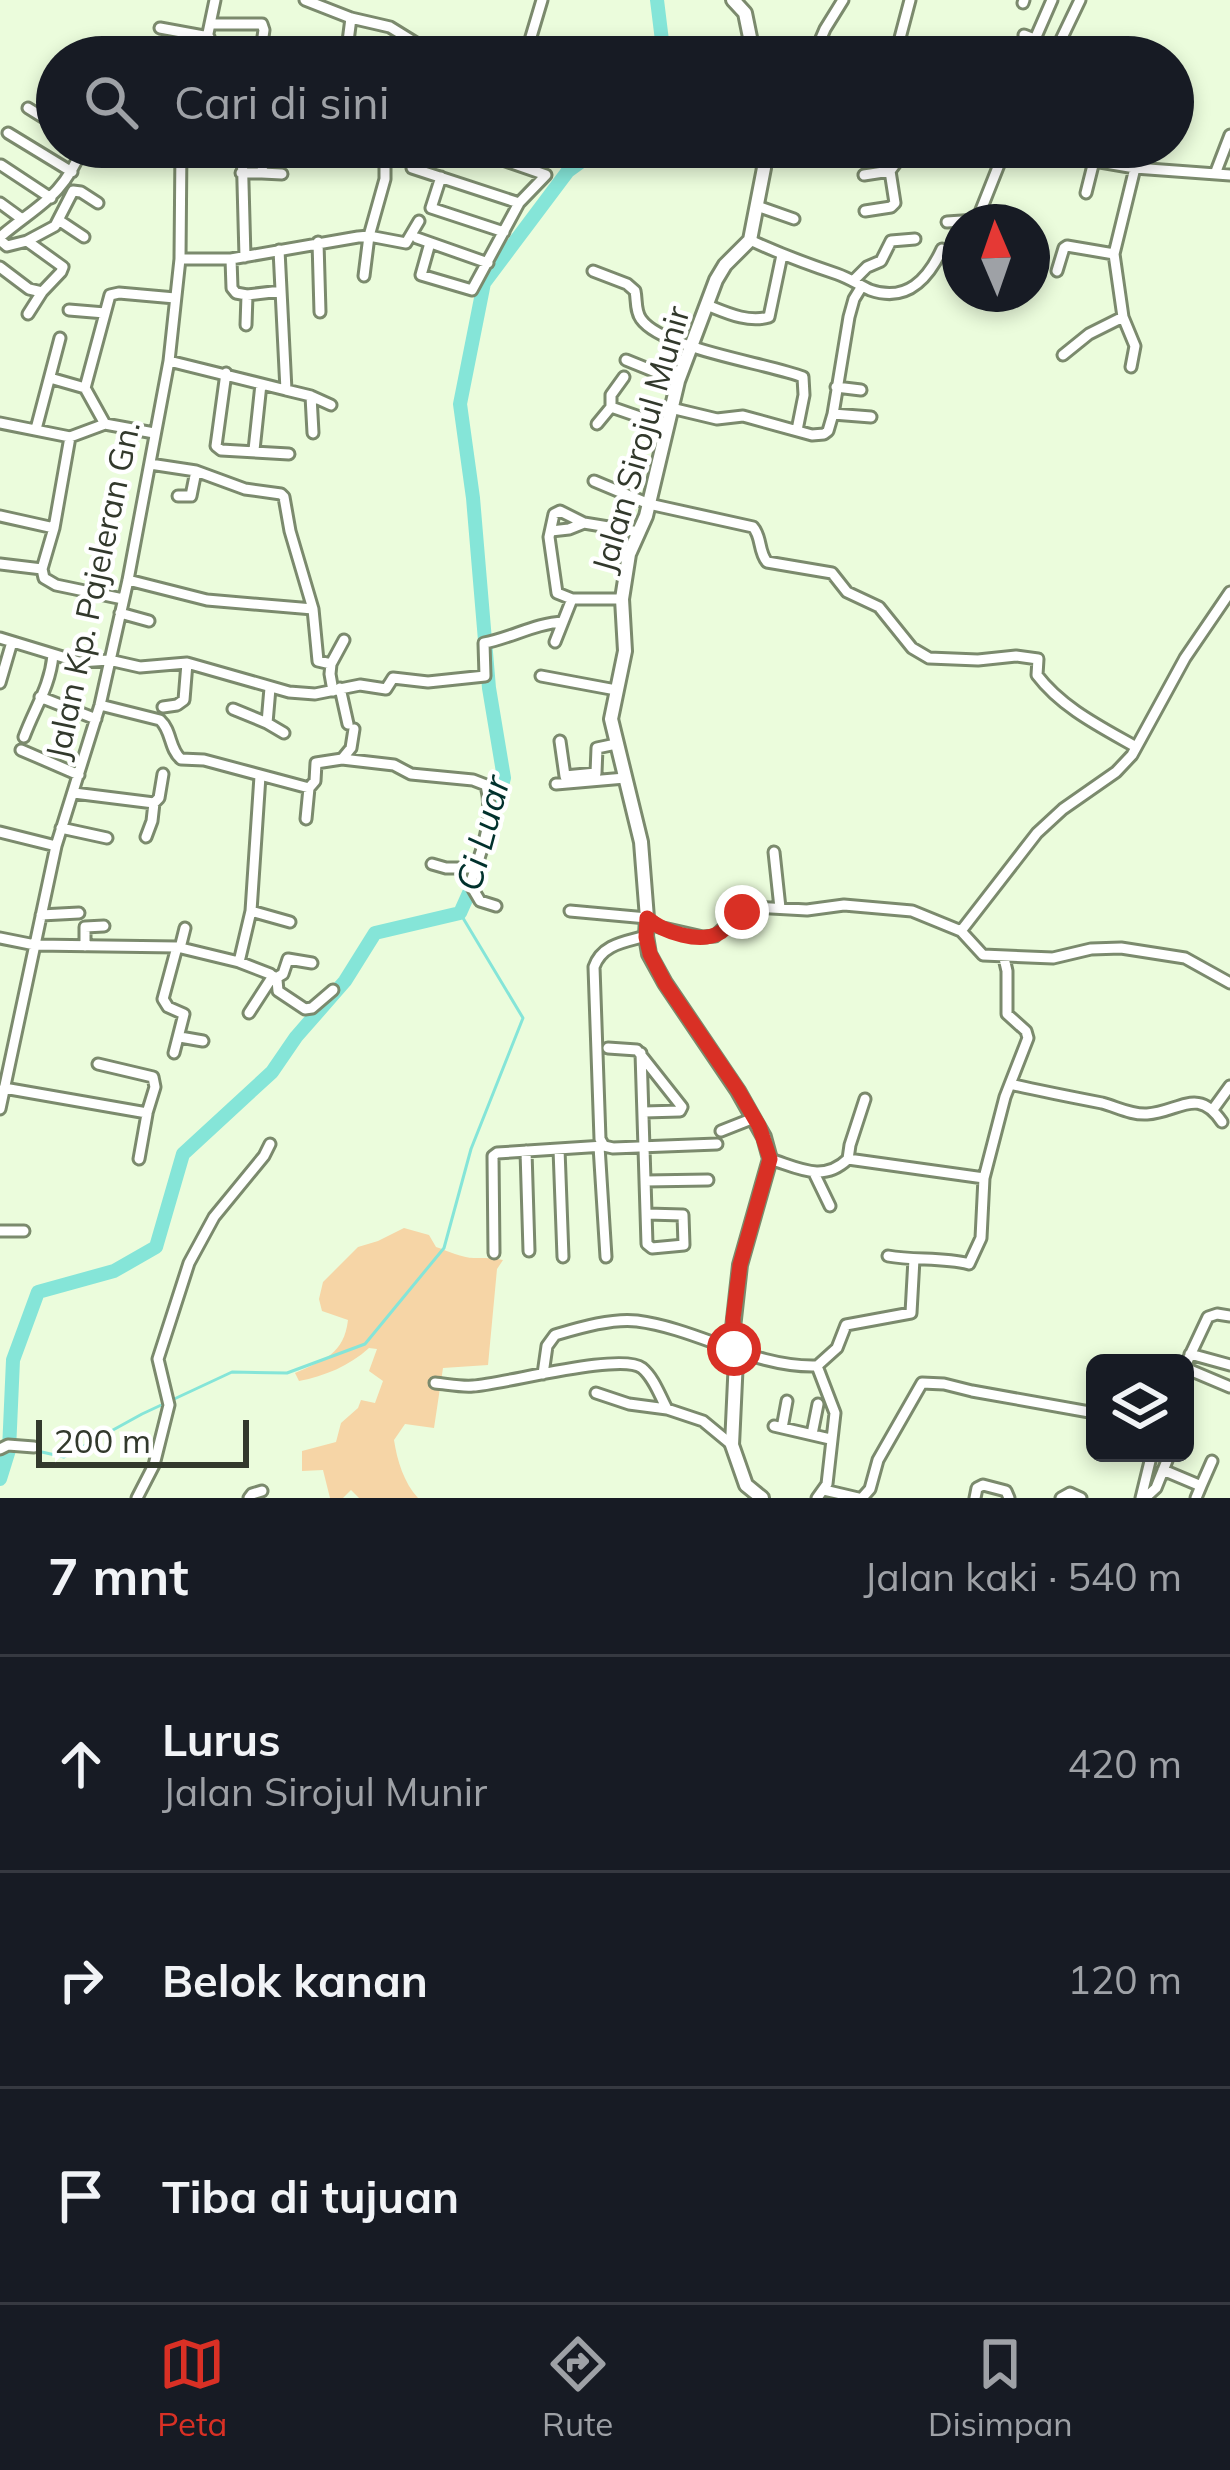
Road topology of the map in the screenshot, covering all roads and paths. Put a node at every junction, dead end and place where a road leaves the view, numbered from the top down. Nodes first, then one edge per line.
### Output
1 (215, 0) edge
2 (305, 0) edge
3 (542, 0) edge
4 (733, 0) edge
5 (844, 0) edge
6 (910, 0) edge
7 (1052, 0) edge
8 (1079, 0) edge
9 (351, 19) junction
10 (212, 24) junction
11 (160, 28) dead end
12 (204, 36) edge
13 (209, 36) edge
14 (263, 36) edge
15 (349, 36) edge
16 (405, 36) edge
17 (531, 36) edge
18 (750, 36) edge
19 (822, 36) edge
20 (901, 36) edge
21 (1030, 36) edge
22 (1063, 36) edge
23 (28, 108) dead end
24 (36, 113) edge
25 (8, 133) dead end
26 (1230, 135) edge
27 (36, 150) edge
28 (1, 165) edge
29 (65, 168) edge
30 (74, 168) edge
31 (181, 168) edge
32 (241, 168) edge
33 (262, 168) edge
34 (385, 168) edge
35 (412, 168) dead end
36 (531, 168) edge
37 (764, 168) edge
38 (892, 168) edge
39 (1000, 168) edge
40 (1092, 168) edge
41 (1135, 168) joint
42 (890, 171) junction
43 (72, 172) junction
44 (241, 172) junction
45 (262, 173) junction
46 (282, 173) dead end
47 (1214, 174) junction
48 (864, 175) dead end
49 (1230, 175) edge
50 (441, 177) junction
51 (1086, 193) dead end
52 (51, 198) junction
53 (519, 202) junction
54 (0, 203) edge
55 (98, 203) dead end
56 (984, 204) edge
57 (758, 206) junction
58 (865, 211) dead end
59 (22, 219) junction
60 (794, 219) dead end
61 (60, 221) junction
62 (398, 223) dead end
63 (417, 229) junction
64 (504, 232) junction
65 (369, 236) junction
66 (84, 237) dead end
67 (915, 239) dead end
68 (749, 240) junction
69 (27, 241) junction
70 (318, 242) junction
71 (430, 243) junction
72 (2, 245) edge
73 (941, 249) dead end
74 (279, 250) junction
75 (1114, 254) junction
76 (782, 255) junction
77 (244, 257) junction
78 (180, 259) junction
79 (231, 260) junction
80 (488, 263) junction
81 (0, 267) edge
82 (592, 271) dead end
83 (1057, 271) dead end
84 (364, 277) dead end
85 (858, 283) junction
86 (281, 291) junction
87 (42, 292) junction
88 (248, 295) junction
89 (175, 298) junction
90 (707, 305) junction
91 (69, 310) dead end
92 (320, 312) dead end
93 (105, 313) junction
94 (28, 314) dead end
95 (1123, 317) junction
96 (246, 325) dead end
97 (60, 338) dead end
98 (692, 346) junction
99 (1063, 355) dead end
100 (626, 360) dead end
101 (170, 361) junction
102 (1131, 367) dead end
103 (226, 374) junction
104 (624, 377) dead end
105 (50, 378) junction
106 (678, 381) junction
107 (261, 383) junction
108 (836, 386) junction
109 (85, 388) junction
110 (286, 390) junction
111 (861, 390) dead end
112 (311, 396) junction
113 (331, 405) dead end
114 (611, 407) junction
115 (671, 408) junction
116 (832, 414) junction
117 (871, 418) dead end
118 (0, 423) edge
119 (105, 424) junction
120 (597, 424) dead end
121 (666, 425) junction
122 (36, 429) junction
123 (797, 430) junction
124 (154, 433) junction
125 (313, 433) dead end
126 (70, 437) junction
127 (254, 450) junction
128 (289, 454) dead end
129 (150, 464) junction
130 (196, 471) junction
131 (594, 481) dead end
132 (178, 496) dead end
133 (649, 504) junction
134 (0, 516) edge
135 (584, 523) junction
136 (54, 528) junction
137 (550, 530) junction
138 (639, 532) junction
139 (0, 564) edge
140 (42, 569) junction
141 (128, 580) junction
142 (1230, 592) edge
143 (123, 598) junction
144 (572, 599) junction
145 (622, 599) junction
146 (314, 609) junction
147 (120, 613) junction
148 (149, 620) dead end
149 (563, 622) junction
150 (6, 640) edge
151 (344, 640) dead end
152 (555, 642) dead end
153 (52, 655) junction
154 (109, 660) junction
155 (187, 663) junction
156 (331, 664) junction
157 (205, 667) junction
158 (541, 676) dead end
159 (187, 682) junction
160 (0, 683) edge
161 (270, 688) junction
162 (337, 690) junction
163 (616, 690) junction
164 (40, 698) junction
165 (100, 705) junction
166 (163, 707) dead end
167 (233, 709) dead end
168 (96, 719) junction
169 (267, 723) junction
170 (593, 731) dead end
171 (284, 733) dead end
172 (24, 737) dead end
173 (560, 741) dead end
174 (616, 744) junction
175 (1136, 747) junction
176 (597, 748) junction
177 (22, 750) dead end
178 (342, 759) junction
179 (163, 774) dead end
180 (79, 775) junction
181 (260, 776) junction
182 (625, 778) junction
183 (556, 784) dead end
184 (309, 788) junction
185 (74, 793) junction
186 (154, 803) junction
187 (306, 819) dead end
188 (61, 828) junction
189 (0, 832) edge
190 (146, 837) dead end
191 (107, 838) dead end
192 (56, 846) junction
193 (774, 852) dead end
194 (432, 864) dead end
195 (477, 868) junction
196 (496, 906) dead end
197 (780, 908) junction
198 (251, 911) junction
199 (570, 911) dead end
200 (79, 914) dead end
201 (41, 915) junction
202 (647, 918) junction
203 (290, 922) dead end
204 (104, 926) dead end
205 (185, 928) dead end
206 (961, 931) junction
207 (646, 937) junction
208 (0, 938) edge
209 (35, 945) junction
210 (85, 946) junction
211 (179, 948) junction
212 (1004, 958) junction
213 (239, 962) junction
214 (312, 963) dead end
215 (274, 977) junction
216 (1230, 983) edge
217 (333, 990) dead end
218 (249, 1012) dead end
219 (180, 1036) junction
220 (203, 1041) dead end
221 (608, 1048) dead end
222 (175, 1053) dead end
223 (641, 1053) junction
224 (98, 1064) dead end
225 (3, 1071) edge
226 (657, 1075) junction
227 (642, 1076) junction
228 (1010, 1084) junction
229 (1230, 1086) edge
230 (4, 1088) junction
231 (865, 1099) dead end
232 (1214, 1108) junction
233 (0, 1109) edge
234 (644, 1112) junction
235 (147, 1114) junction
236 (754, 1118) junction
237 (1222, 1122) dead end
238 (721, 1131) dead end
239 (270, 1144) dead end
240 (717, 1144) dead end
241 (601, 1146) junction
242 (645, 1148) junction
243 (559, 1149) junction
244 (526, 1151) junction
245 (139, 1159) dead end
246 (770, 1159) junction
247 (848, 1159) junction
248 (815, 1175) junction
249 (984, 1178) junction
250 (708, 1180) dead end
251 (645, 1181) junction
252 (830, 1206) dead end
253 (647, 1214) junction
254 (0, 1231) edge
255 (24, 1231) dead end
256 (529, 1251) dead end
257 (494, 1253) dead end
258 (563, 1256) dead end
259 (888, 1256) dead end
260 (606, 1257) dead end
261 (914, 1259) junction
262 (1230, 1316) edge
263 (734, 1349) junction
264 (1190, 1354) edge
265 (1194, 1355) edge
266 (817, 1366) junction
267 (1230, 1366) edge
268 (1194, 1371) edge
269 (543, 1374) junction
270 (435, 1383) dead end
271 (1230, 1387) edge
272 (596, 1393) dead end
273 (787, 1401) dead end
274 (818, 1404) dead end
275 (667, 1409) junction
276 (1086, 1414) edge
277 (812, 1434) junction
278 (830, 1439) junction
279 (732, 1445) junction
280 (4, 1447) edge
281 (34, 1447) dead end
282 (1212, 1461) dead end
283 (1150, 1462) edge
284 (1166, 1462) edge
285 (1163, 1469) junction
286 (262, 1491) dead end
287 (1198, 1492) edge
288 (820, 1494) edge
289 (136, 1498) edge
290 (249, 1498) edge
291 (762, 1498) edge
292 (860, 1498) edge
293 (975, 1498) edge
294 (1009, 1498) edge
295 (1061, 1498) edge
296 (1081, 1498) edge
297 (1143, 1498) edge

1 - 10 street
2 - 9 street
3 - 17 street
4 - 18 street
5 - 19 street
6 - 20 street
7 - 21 street
8 - 22 street
9 - 15 street
9 - 16 street
10 - 13 street
10 - 14 street
11 - 12 street
23 - 24 street
25 - 27 street
26 - 47 street
28 - 52 street
29 - 43 street
30 - 43 street
31 - 78 street, Jalan Kp. Pajeleran Gn.
32 - 44 street
33 - 45 street
34 - 65 street
35 - 50 street
36 - 53 street
37 - 57 street, Jalan Sirojul Munir
38 - 42 street
39 - 56 street
40 - 51 street
41 - 47 street
41 - 75 street
42 - 48 street
42 - 58 street
43 - 52 street
44 - 45 street
44 - 77 street
45 - 46 street
47 - 49 street
50 - 53 street
50 - 64 street
52 - 59 street
53 - 64 street
54 - 59 street
55 - 61 street
57 - 60 street
57 - 68 street, Jalan Sirojul Munir
59 - 72 street
61 - 66 street
61 - 69 street
62 - 63 street
63 - 65 street
63 - 71 street
64 - 80 street
65 - 70 street
65 - 84 street
67 - 85 street
68 - 76 street
68 - 90 street, Jalan Sirojul Munir
69 - 72 street
69 - 87 street
70 - 74 street
70 - 92 street
71 - 80 street
71 - 80 street
73 - 85 street
74 - 77 street
74 - 86 street
75 - 83 street
75 - 95 street
76 - 85 street
76 - 90 street
77 - 79 street
78 - 79 street
78 - 89 street, Jalan Kp. Pajeleran Gn.
79 - 88 street
81 - 87 street
82 - 98 street
85 - 108 street
86 - 88 street
86 - 110 street
87 - 94 street
88 - 96 street
89 - 93 street
89 - 101 street, Jalan Kp. Pajeleran Gn.
90 - 98 street, Jalan Sirojul Munir
91 - 93 street
93 - 109 street
95 - 99 street
95 - 102 street
97 - 105 street
98 - 106 street, Jalan Sirojul Munir
98 - 123 street
100 - 106 street
101 - 103 street
101 - 124 street, Jalan Kp. Pajeleran Gn.
103 - 107 street
103 - 127 street
104 - 114 street
105 - 109 street
105 - 122 street
106 - 115 street, Jalan Sirojul Munir
107 - 110 street
107 - 127 street
108 - 111 street
108 - 116 street
109 - 119 street
110 - 112 street
112 - 113 street
112 - 125 street
114 - 120 street
114 - 121 street
115 - 121 street, Jalan Sirojul Munir
115 - 123 street
116 - 117 street
116 - 123 street
118 - 122 street
119 - 124 street
119 - 126 street
121 - 133 street, Jalan Sirojul Munir
122 - 126 street
124 - 129 street, Jalan Kp. Pajeleran Gn.
126 - 136 street
127 - 128 street
129 - 130 street
129 - 141 street, Jalan Kp. Pajeleran Gn.
130 - 132 street
130 - 146 street
131 - 133 street
133 - 138 street, Jalan Sirojul Munir
133 - 175 street
134 - 136 street
135 - 137 street
135 - 137 street
135 - 138 street
136 - 140 street
137 - 144 street
138 - 145 street, Jalan Sirojul Munir
139 - 140 street
140 - 143 street
141 - 143 street, Jalan Kp. Pajeleran Gn.
141 - 146 street
142 - 175 street
143 - 147 street, Jalan Kp. Pajeleran Gn.
144 - 145 street
144 - 149 street
145 - 163 street, Jalan Sirojul Munir
146 - 156 street
147 - 148 street
147 - 154 street, Jalan Kp. Pajeleran Gn.
149 - 152 street
149 - 162 street
150 - 153 street
150 - 160 street
151 - 156 street
153 - 154 street
153 - 164 street
154 - 155 street
154 - 165 street, Jalan Kp. Pajeleran Gn.
155 - 157 street
155 - 159 street
156 - 162 street
157 - 159 street
157 - 161 street
158 - 163 street
159 - 166 street
161 - 162 street
161 - 169 street
162 - 178 street
163 - 174 street, Jalan Sirojul Munir
164 - 168 street
164 - 172 street
165 - 168 street, Jalan Kp. Pajeleran Gn.
165 - 181 street
167 - 169 street
168 - 180 street, Jalan Kp. Pajeleran Gn.
169 - 171 street
170 - 176 street
173 - 176 street
174 - 176 street
174 - 182 street, Jalan Sirojul Munir
175 - 206 street
177 - 180 street
178 - 184 street
178 - 195 street
179 - 186 street
180 - 185 street, Jalan Kp. Pajeleran Gn.
181 - 184 street
181 - 198 street
182 - 183 street
182 - 202 street, Jalan Sirojul Munir
184 - 187 street
185 - 186 street
185 - 188 street, Jalan Kp. Pajeleran Gn.
186 - 190 street
188 - 191 street
188 - 192 street, Jalan Kp. Pajeleran Gn.
189 - 192 street
192 - 201 street, Jalan Kp. Pajeleran Gn.
193 - 197 street
194 - 195 street
195 - 196 street
197 - 202 street
197 - 206 street
198 - 203 street
198 - 213 street
199 - 202 street
200 - 201 street
201 - 209 street, Jalan Kp. Pajeleran Gn.
202 - 207 street, Jalan Sirojul Munir
204 - 210 street
205 - 211 street
206 - 212 street
207 - 236 street, Jalan Sirojul Munir
207 - 241 street
208 - 209 street
209 - 210 street
209 - 225 street, Jalan Kp. Pajeleran Gn.
210 - 211 street
211 - 213 street
211 - 219 street
212 - 216 street
212 - 228 street
213 - 215 street
214 - 215 street
215 - 217 street
215 - 218 street
219 - 220 street
219 - 222 street
221 - 223 street
223 - 226 street
223 - 227 street
224 - 235 street
225 - 230 street, Jalan Kp. Pajeleran Gn.
226 - 227 street
226 - 234 street
227 - 234 street
228 - 232 street
228 - 249 street
229 - 232 street
230 - 233 street, Jalan Kp. Pajeleran Gn.
230 - 235 street
231 - 247 street
232 - 237 street
234 - 242 street
235 - 245 street
236 - 238 street
236 - 246 street, Jalan Sirojul Munir
239 - 289 street
240 - 242 street
241 - 242 street
241 - 243 street
241 - 260 street
242 - 251 street
243 - 244 street
243 - 258 street
244 - 256 street
244 - 257 street
246 - 248 street
246 - 263 street
247 - 248 street
247 - 249 street
248 - 252 street
249 - 261 street
250 - 251 street
251 - 253 street
253 - 253 street
254 - 255 street
259 - 261 street
261 - 266 street
262 - 264 street
263 - 266 street
263 - 269 street
263 - 279 street
265 - 267 street
266 - 278 street
268 - 271 street
269 - 270 street
269 - 275 street
272 - 275 street
273 - 277 street
274 - 277 street
275 - 279 street
276 - 292 street
277 - 278 street
278 - 288 street
279 - 291 street
280 - 281 street
282 - 287 street
283 - 297 street
284 - 285 street
285 - 287 street
285 - 297 street
286 - 290 street
288 - 292 street
293 - 294 street
295 - 296 street

